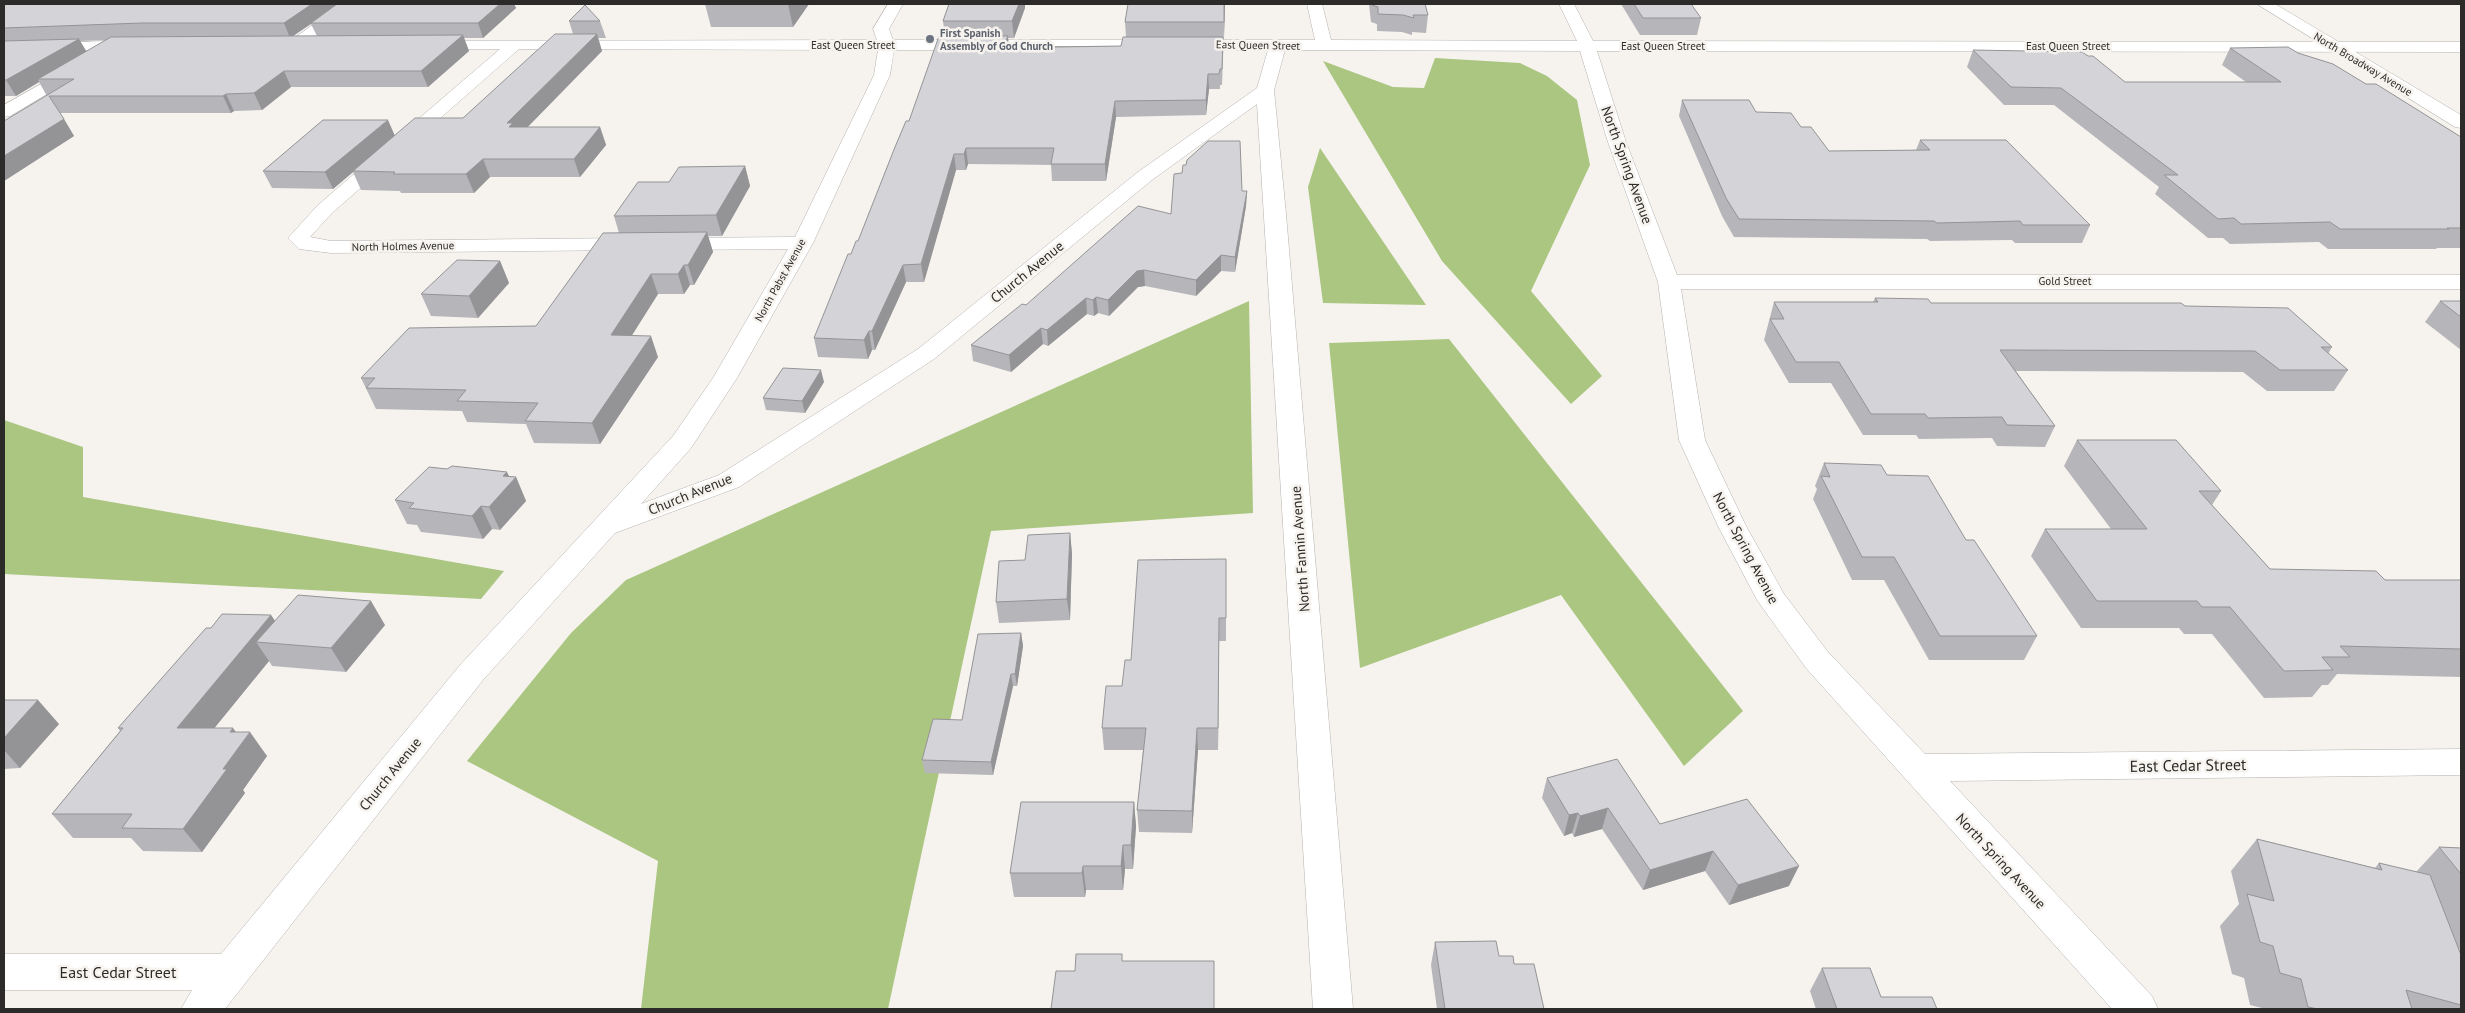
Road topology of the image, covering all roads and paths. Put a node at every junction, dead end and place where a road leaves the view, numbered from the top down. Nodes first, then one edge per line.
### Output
1 (351, 4) edge
2 (895, 4) edge
3 (1315, 4) edge
4 (1567, 4) edge
5 (2265, 4) edge
6 (277, 44) edge
7 (296, 44) junction
8 (326, 44) edge
9 (415, 44) edge
10 (515, 44) junction
11 (150, 45) edge
12 (887, 45) junction
13 (1278, 45) junction
14 (1324, 45) junction
15 (116, 46) junction
16 (1587, 46) junction
17 (2332, 46) junction
18 (2461, 47) edge
19 (4, 50) edge
20 (1265, 90) junction
21 (4, 112) edge
22 (2461, 123) edge
23 (802, 242) junction
24 (1669, 282) junction
25 (2461, 282) edge
26 (604, 527) junction
27 (2461, 762) edge
28 (1915, 768) junction
29 (4, 972) edge
30 (232, 972) junction
31 (201, 1009) edge
32 (1333, 1009) edge
33 (2138, 1009) edge

1 - 7 street
2 - 12 street, North Pabst Avenue
3 - 14 street
4 - 16 street, North Spring Avenue
5 - 17 street, North Broadway Avenue
6 - 7 street
7 - 8 street
9 - 10 street, East Queen Street
10 - 12 street, East Queen Street
10 - 23 street, North Holmes Avenue
11 - 15 street
12 - 13 street, East Queen Street
12 - 23 street, North Pabst Avenue
13 - 14 street, East Queen Street
13 - 20 street
14 - 16 street, East Queen Street
15 - 19 street
15 - 21 street
16 - 17 street, East Queen Street
16 - 24 street, North Spring Avenue
17 - 18 street, East Queen Street
17 - 22 street, North Broadway Avenue
20 - 26 street, Church Avenue
20 - 32 street, North Fannin Avenue
23 - 26 street, North Pabst Avenue
24 - 25 street, Gold Street
24 - 28 street, North Spring Avenue
26 - 30 street, Church Avenue
27 - 28 street, East Cedar Street
28 - 33 street, North Spring Avenue
29 - 30 street, East Cedar Street
30 - 31 street, Church Avenue

